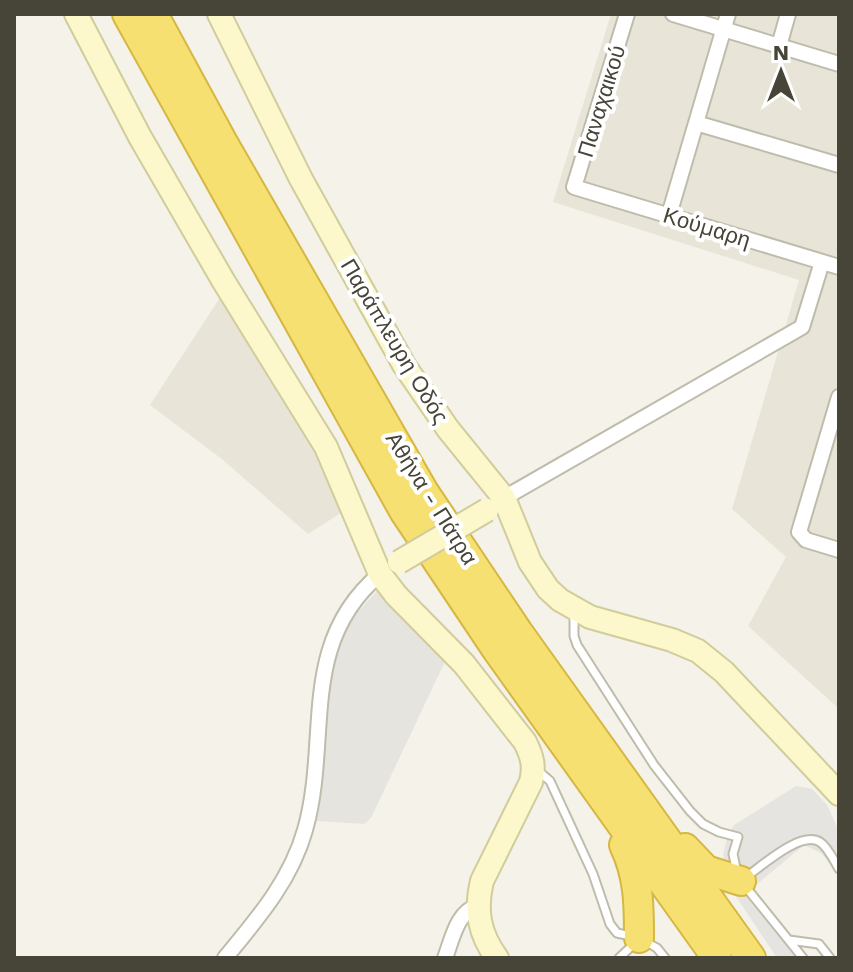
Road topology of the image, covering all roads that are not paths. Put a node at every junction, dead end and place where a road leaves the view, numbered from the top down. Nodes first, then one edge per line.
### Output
1 (76, 14) edge
2 (127, 14) edge
3 (153, 14) edge
4 (219, 14) edge
5 (627, 14) edge
6 (673, 14) edge
7 (728, 14) edge
8 (788, 14) edge
9 (723, 29) junction
10 (779, 46) junction
11 (839, 64) edge
12 (696, 123) junction
13 (839, 165) edge
14 (574, 187) joint
15 (669, 215) junction
16 (822, 262) junction
17 (839, 267) edge
18 (839, 397) edge
19 (823, 451) junction
20 (839, 455) edge
21 (495, 504) junction
22 (839, 550) edge
23 (380, 574) junction
24 (574, 610) junction
25 (534, 767) junction
26 (607, 780) junction
27 (839, 794) edge
28 (839, 869) edge
29 (741, 881) junction
30 (478, 906) junction
31 (789, 940) junction
32 (640, 954) edge
33 (225, 958) edge
34 (445, 958) edge
35 (497, 958) edge
36 (717, 958) edge
37 (751, 958) edge
38 (803, 958) edge
39 (830, 958) edge

1 - 23 street
2 - 26 highway, Αθήνα - Πάτρα
3 - 26 highway, Αθήνα - Πάτρα
4 - 21 street, Παράπλευρη Οδός
5 - 14 street, Παναχαικού
6 - 9 street
7 - 9 street
8 - 10 street
9 - 10 street
9 - 12 street
10 - 11 street
12 - 13 street
12 - 15 street
14 - 15 street, Κούμαρη
15 - 16 street, Κούμαρη
16 - 17 street, Κούμαρη
16 - 21 street
18 - 19 street
19 - 20 street
19 - 22 street
21 - 23 street, bridge
21 - 24 street, Παράπλευρη Οδός
23 - 25 street
23 - 33 street
24 - 27 street, Παράπλευρη Οδός
24 - 29 lane
25 - 30 street
25 - 32 lane
26 - 29 highway
26 - 32 highway
26 - 36 highway, Αθήνα - Πάτρα
26 - 37 highway, Αθήνα - Πάτρα
28 - 29 lane
29 - 31 lane
30 - 34 street
30 - 35 street
31 - 38 lane
31 - 39 lane

